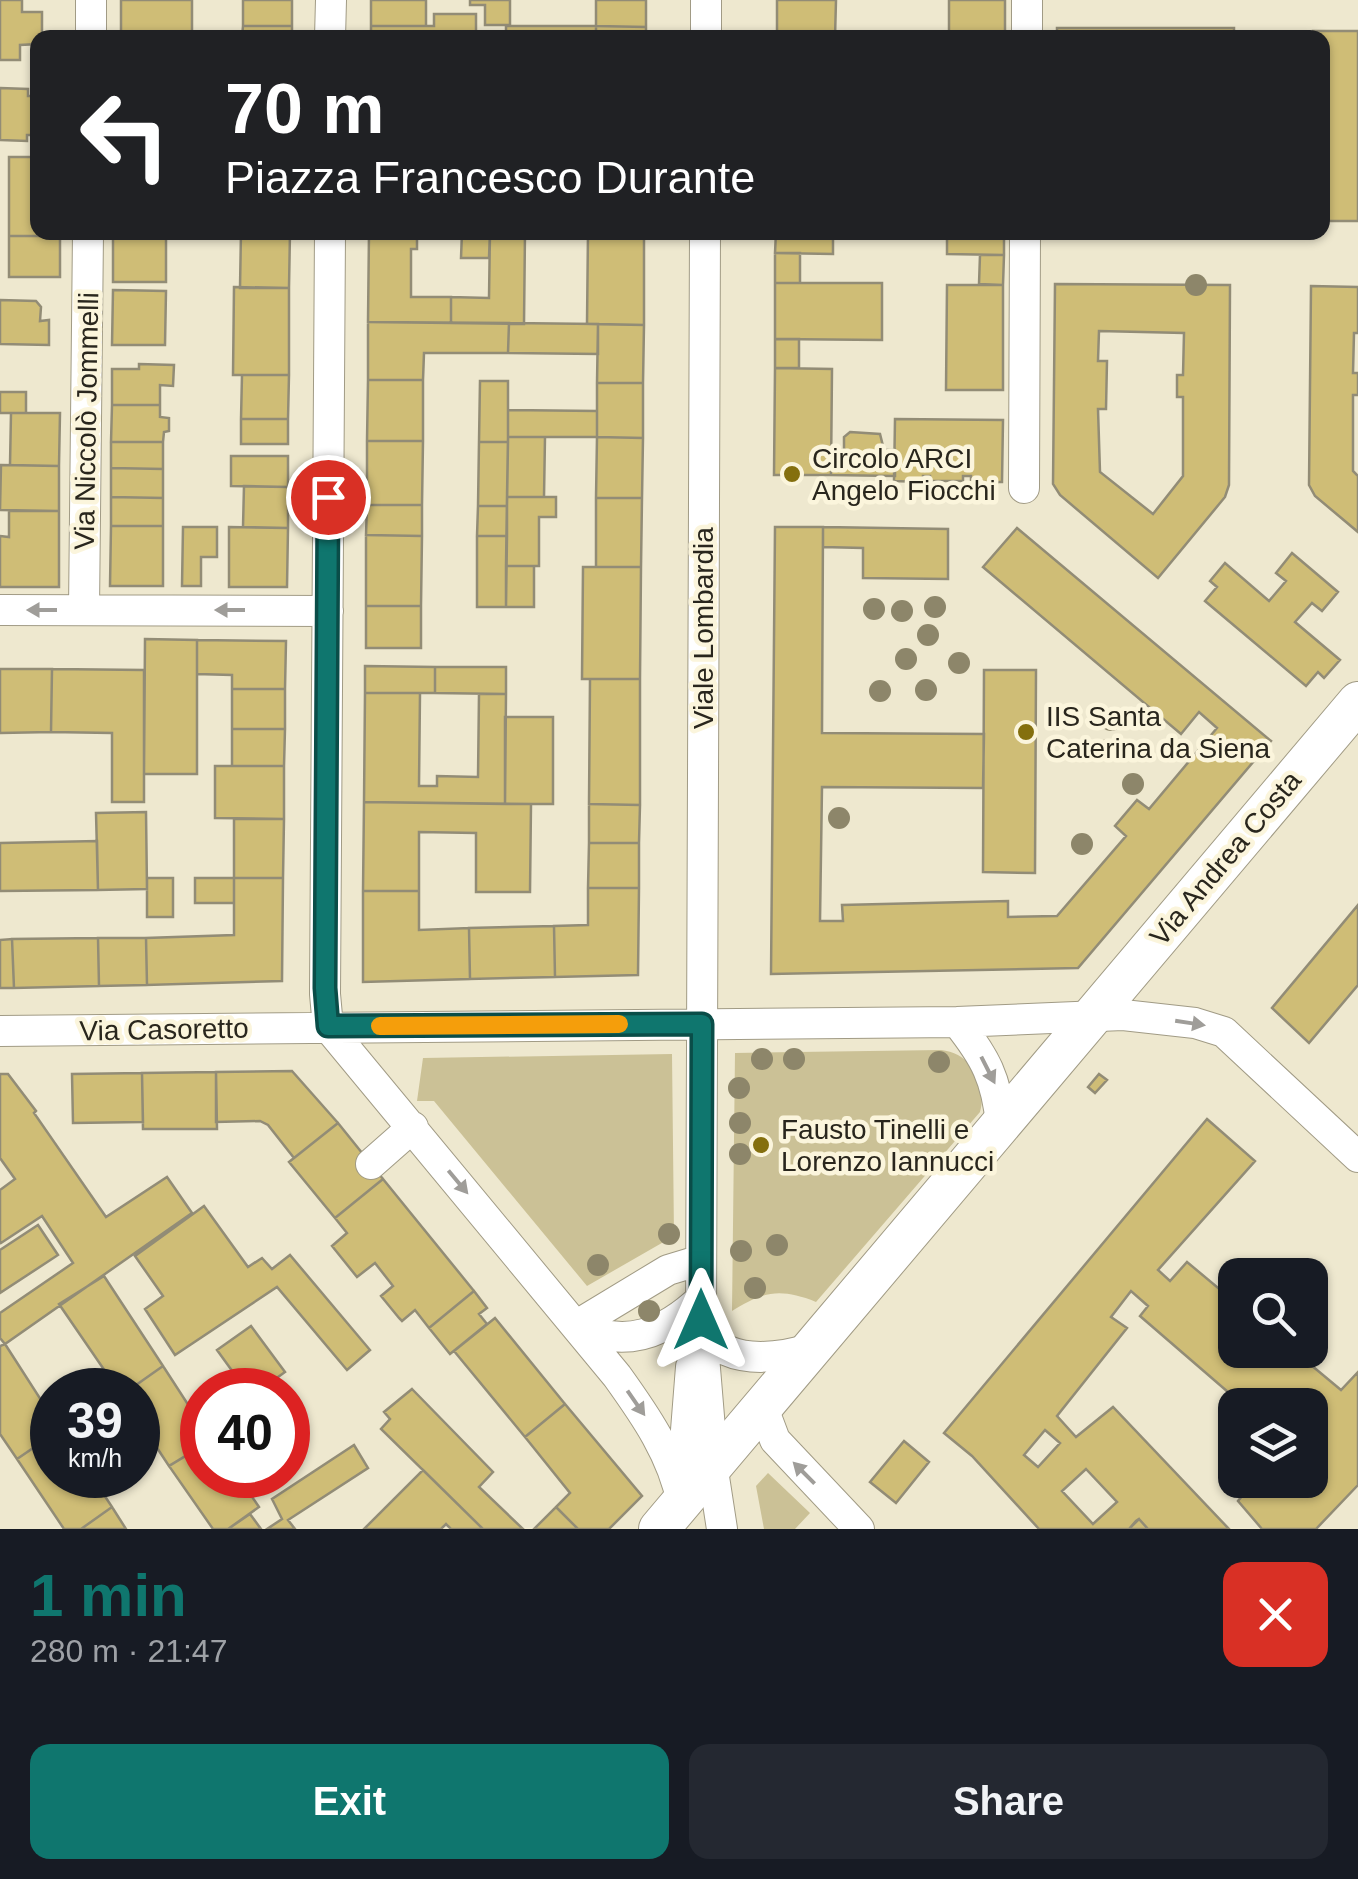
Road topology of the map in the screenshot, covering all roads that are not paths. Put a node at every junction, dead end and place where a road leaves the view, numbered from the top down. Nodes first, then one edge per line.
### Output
1 (91, 0) edge
2 (331, 0) edge
3 (706, 0) edge
4 (1027, 0) edge
5 (91, 30) edge
6 (330, 30) edge
7 (706, 30) edge
8 (1026, 30) edge
9 (88, 240) edge
10 (330, 240) edge
11 (705, 240) edge
12 (1026, 240) edge
13 (1024, 488) dead end
14 (0, 610) edge
15 (84, 610) junction
16 (328, 611) junction
17 (1358, 702) edge
18 (1092, 1015) junction
19 (957, 1022) junction
20 (702, 1024) junction
21 (328, 1026) junction
22 (0, 1031) edge
23 (1001, 1125) junction
24 (414, 1128) junction
25 (1358, 1157) edge
26 (371, 1164) dead end
27 (701, 1260) junction
28 (701, 1315) junction
29 (577, 1326) junction
30 (814, 1348) junction
31 (763, 1408) junction
32 (713, 1468) junction
33 (675, 1520) edge
34 (722, 1529) edge
35 (859, 1529) edge

1 - 5 street
2 - 6 street
3 - 7 street
4 - 8 street
9 - 15 street, Via Niccolò Jommelli
10 - 16 street
11 - 20 street, Viale Lombardia
12 - 13 street
15 -> 14 street
16 -> 15 street
16 - 21 street
17 - 18 main road, Via Andrea Costa
18 - 19 street, Via Casoretto
18 - 23 main road, Via Andrea Costa
18 -> 25 street, Via Casoretto
19 - 20 street, Via Casoretto
19 -> 23 street
20 - 21 street, Via Casoretto
20 - 27 street, Viale Lombardia
21 - 22 street, Via Casoretto
21 - 24 street
23 - 30 main road, Via Andrea Costa
24 - 26 street
24 -> 29 street
27 - 28 street, Viale Lombardia
27 - 29 street
28 - 29 street
28 - 30 street
28 - 32 street
28 - 33 street
29 -> 33 street
30 - 31 main road, Via Andrea Costa
31 - 32 main road, Via Andrea Costa
35 -> 31 street
32 - 33 main road, Via Andrea Costa
32 - 34 street

